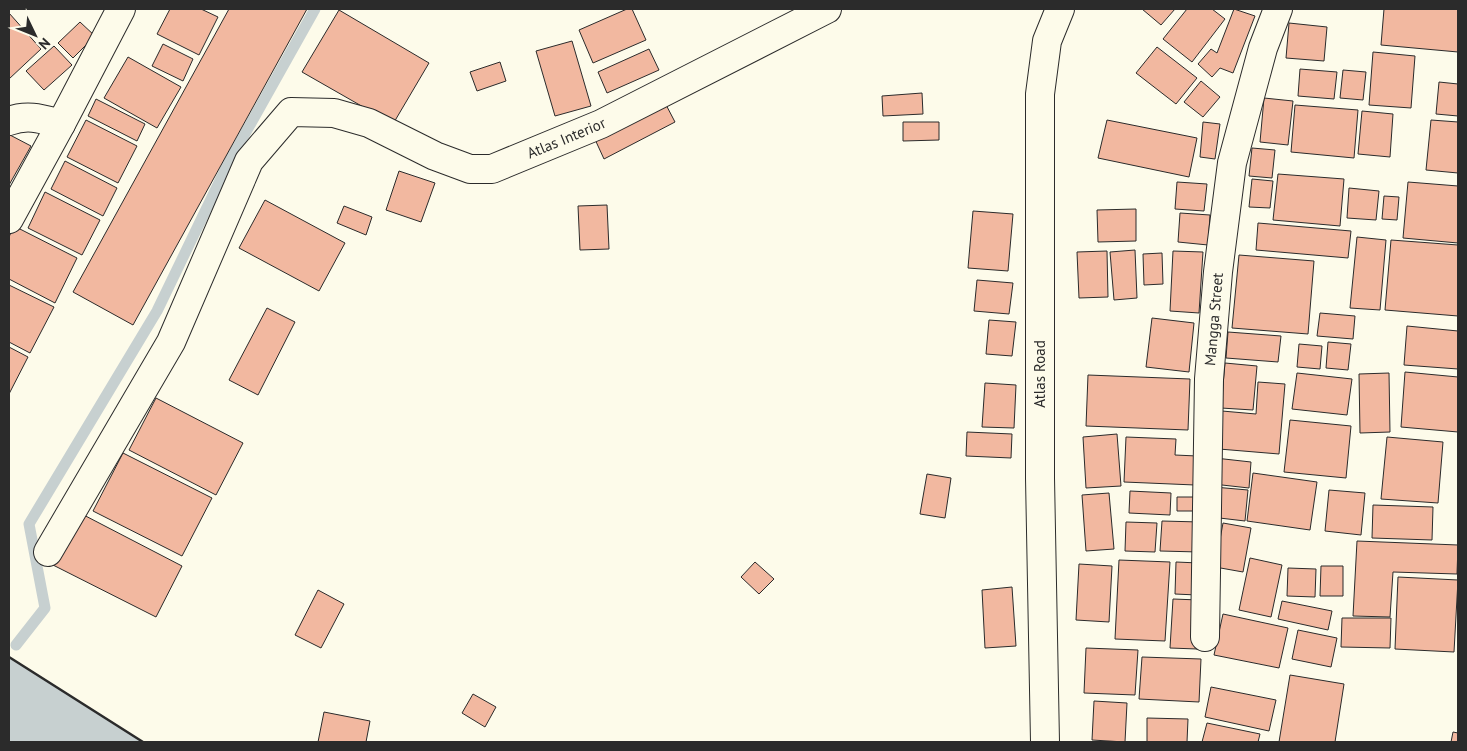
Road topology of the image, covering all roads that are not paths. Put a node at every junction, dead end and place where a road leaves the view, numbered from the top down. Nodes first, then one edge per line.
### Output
1 (121, 9) edge
2 (827, 9) edge
3 (1060, 9) edge
4 (1278, 9) edge
5 (9, 121) edge
6 (61, 124) junction
7 (9, 219) edge
8 (48, 552) dead end
9 (1205, 637) dead end
10 (1045, 742) edge

1 - 6 street
2 - 8 street, Atlas Interior
3 - 10 street, Atlas Road
4 - 9 street, Mangga Street
5 - 6 street
6 - 7 street

